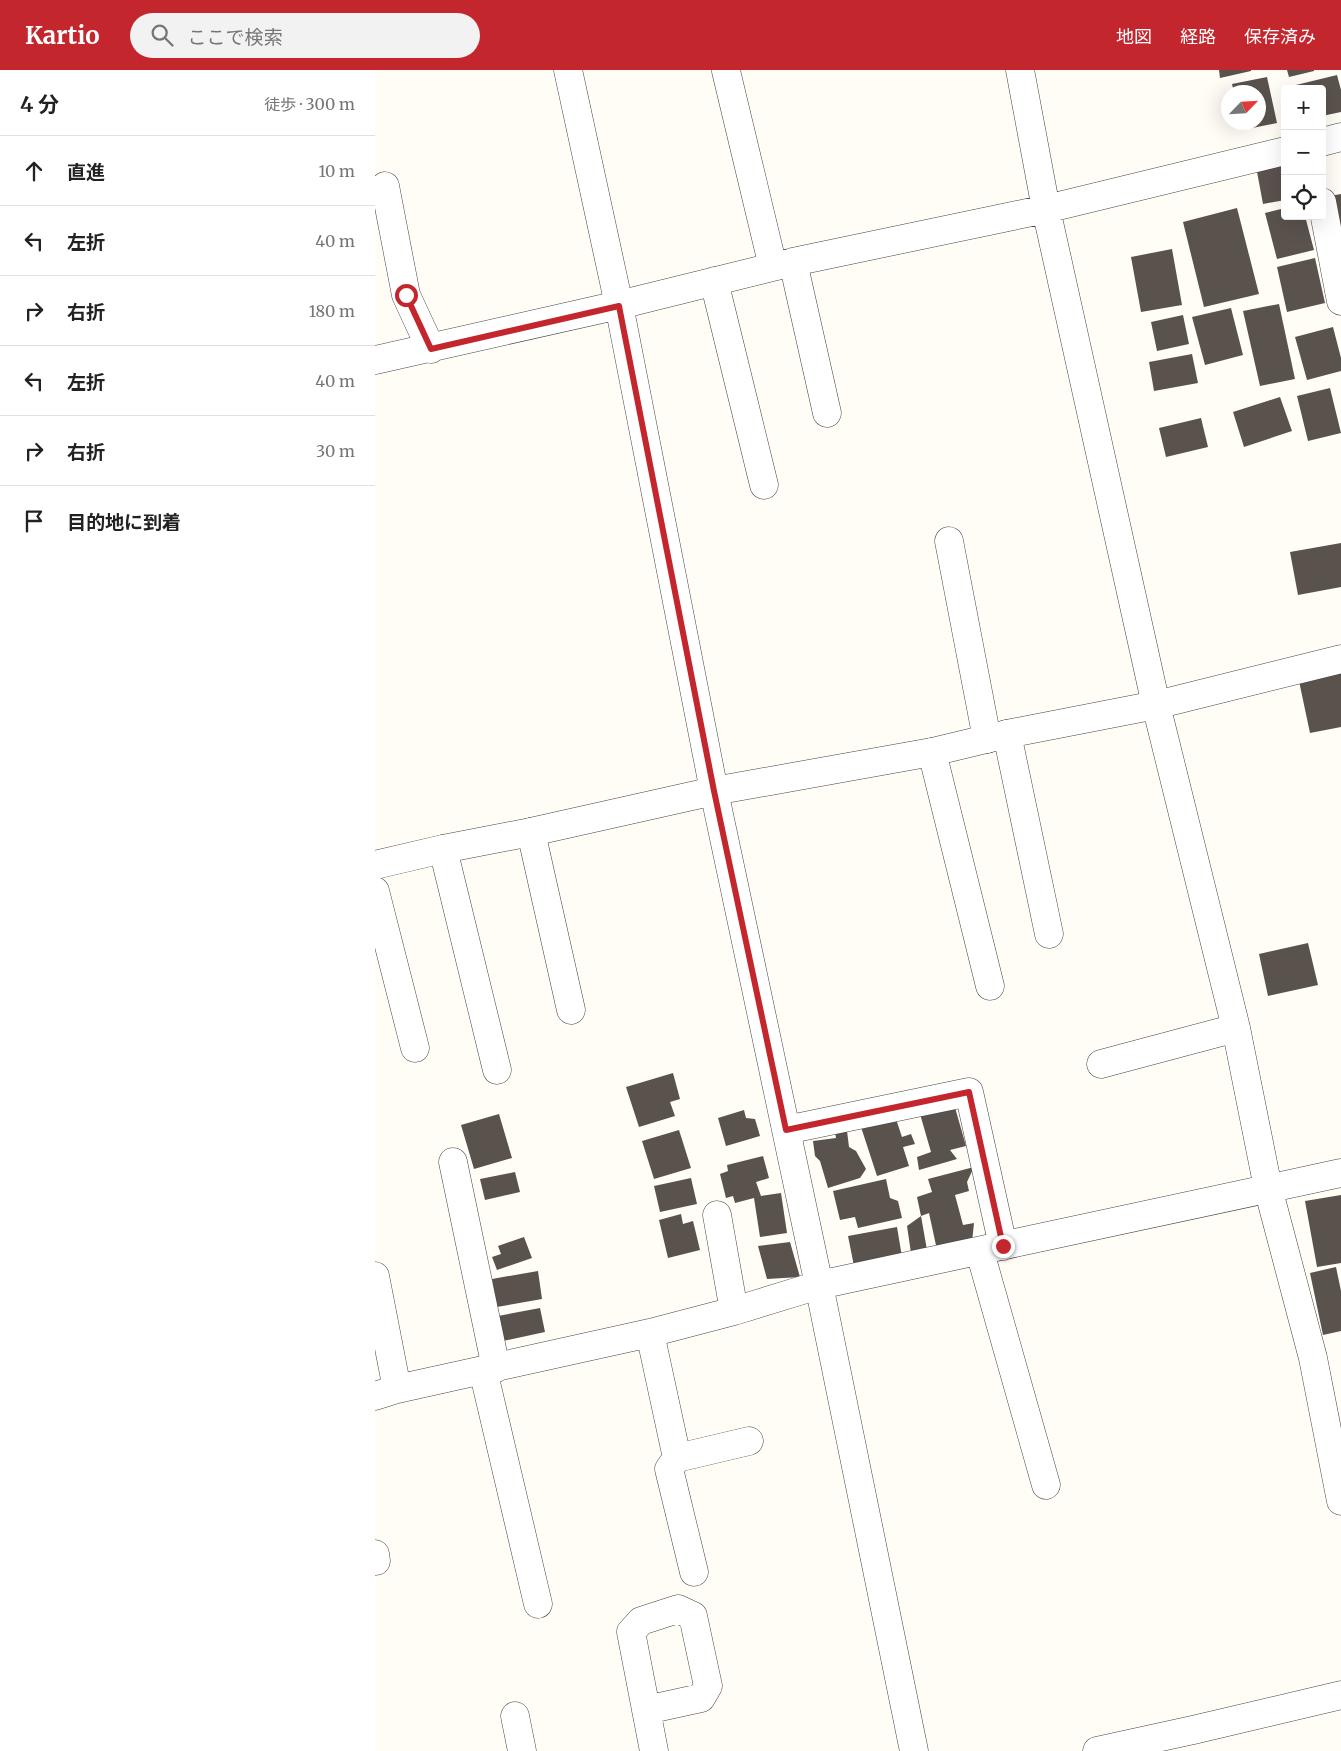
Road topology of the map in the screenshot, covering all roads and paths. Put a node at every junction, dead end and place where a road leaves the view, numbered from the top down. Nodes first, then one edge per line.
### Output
1 (568, 70) edge
2 (1020, 70) edge
3 (726, 71) edge
4 (1341, 137) edge
5 (1326, 141) edge
6 (1281, 152) edge
7 (385, 186) dead end
8 (1046, 209) junction
9 (1325, 220) edge
10 (783, 265) junction
11 (714, 281) junction
12 (1341, 301) edge
13 (619, 306) junction
14 (431, 349) junction
15 (375, 360) edge
16 (827, 413) dead end
17 (764, 485) dead end
18 (949, 541) dead end
19 (1341, 659) edge
20 (1156, 706) junction
21 (997, 737) junction
22 (932, 752) junction
23 (714, 791) junction
24 (531, 832) junction
25 (443, 849) junction
26 (375, 865) edge
27 (375, 891) edge
28 (1049, 934) dead end
29 (990, 986) dead end
30 (571, 1010) dead end
31 (1236, 1028) junction
32 (415, 1048) dead end
33 (1101, 1064) dead end
34 (497, 1070) dead end
35 (786, 1130) junction
36 (453, 1162) dead end
37 (1341, 1172) edge
38 (1268, 1188) junction
39 (717, 1216) dead end
40 (991, 1249) junction
41 (375, 1276) edge
42 (819, 1285) junction
43 (734, 1311) junction
44 (649, 1333) junction
45 (489, 1369) junction
46 (1329, 1382) edge
47 (386, 1393) edge
48 (749, 1441) dead end
49 (677, 1458) junction
50 (1046, 1485) dead end
51 (1341, 1501) edge
52 (694, 1572) dead end
53 (538, 1604) dead end
54 (1341, 1695) edge
55 (646, 1710) dead end
56 (515, 1716) dead end
57 (1195, 1741) edge
58 (522, 1751) edge
59 (654, 1751) edge
60 (914, 1751) edge
61 (1099, 1751) edge

1 - 13 street
2 - 8 street
3 - 10 street
4 - 5 street
6 - 8 street
7 - 14 street
8 - 10 street
8 - 20 street
9 - 12 street
10 - 11 street
10 - 16 street
11 - 13 street
11 - 17 street
13 - 14 street
13 - 23 street
14 - 15 street
18 - 21 street
19 - 20 street
20 - 21 street
20 - 31 street
21 - 22 street
21 - 28 street
22 - 23 street
22 - 29 street
23 - 24 street
23 - 35 street
24 - 25 street
24 - 30 street
25 - 26 street
25 - 34 street
27 - 32 street
31 - 33 street
31 - 38 street
35 - 40 street
35 - 42 street
36 - 45 street
37 - 38 street
38 - 40 street
38 - 46 street
39 - 43 street
40 - 42 street
40 - 50 street
41 - 47 street
42 - 43 street
42 - 60 street
43 - 44 street
44 - 45 street
44 - 49 street
45 - 47 street
45 - 53 street
46 - 51 street
48 - 49 street
49 - 52 street
54 - 57 street
55 - 59 street
56 - 58 street
57 - 61 street

